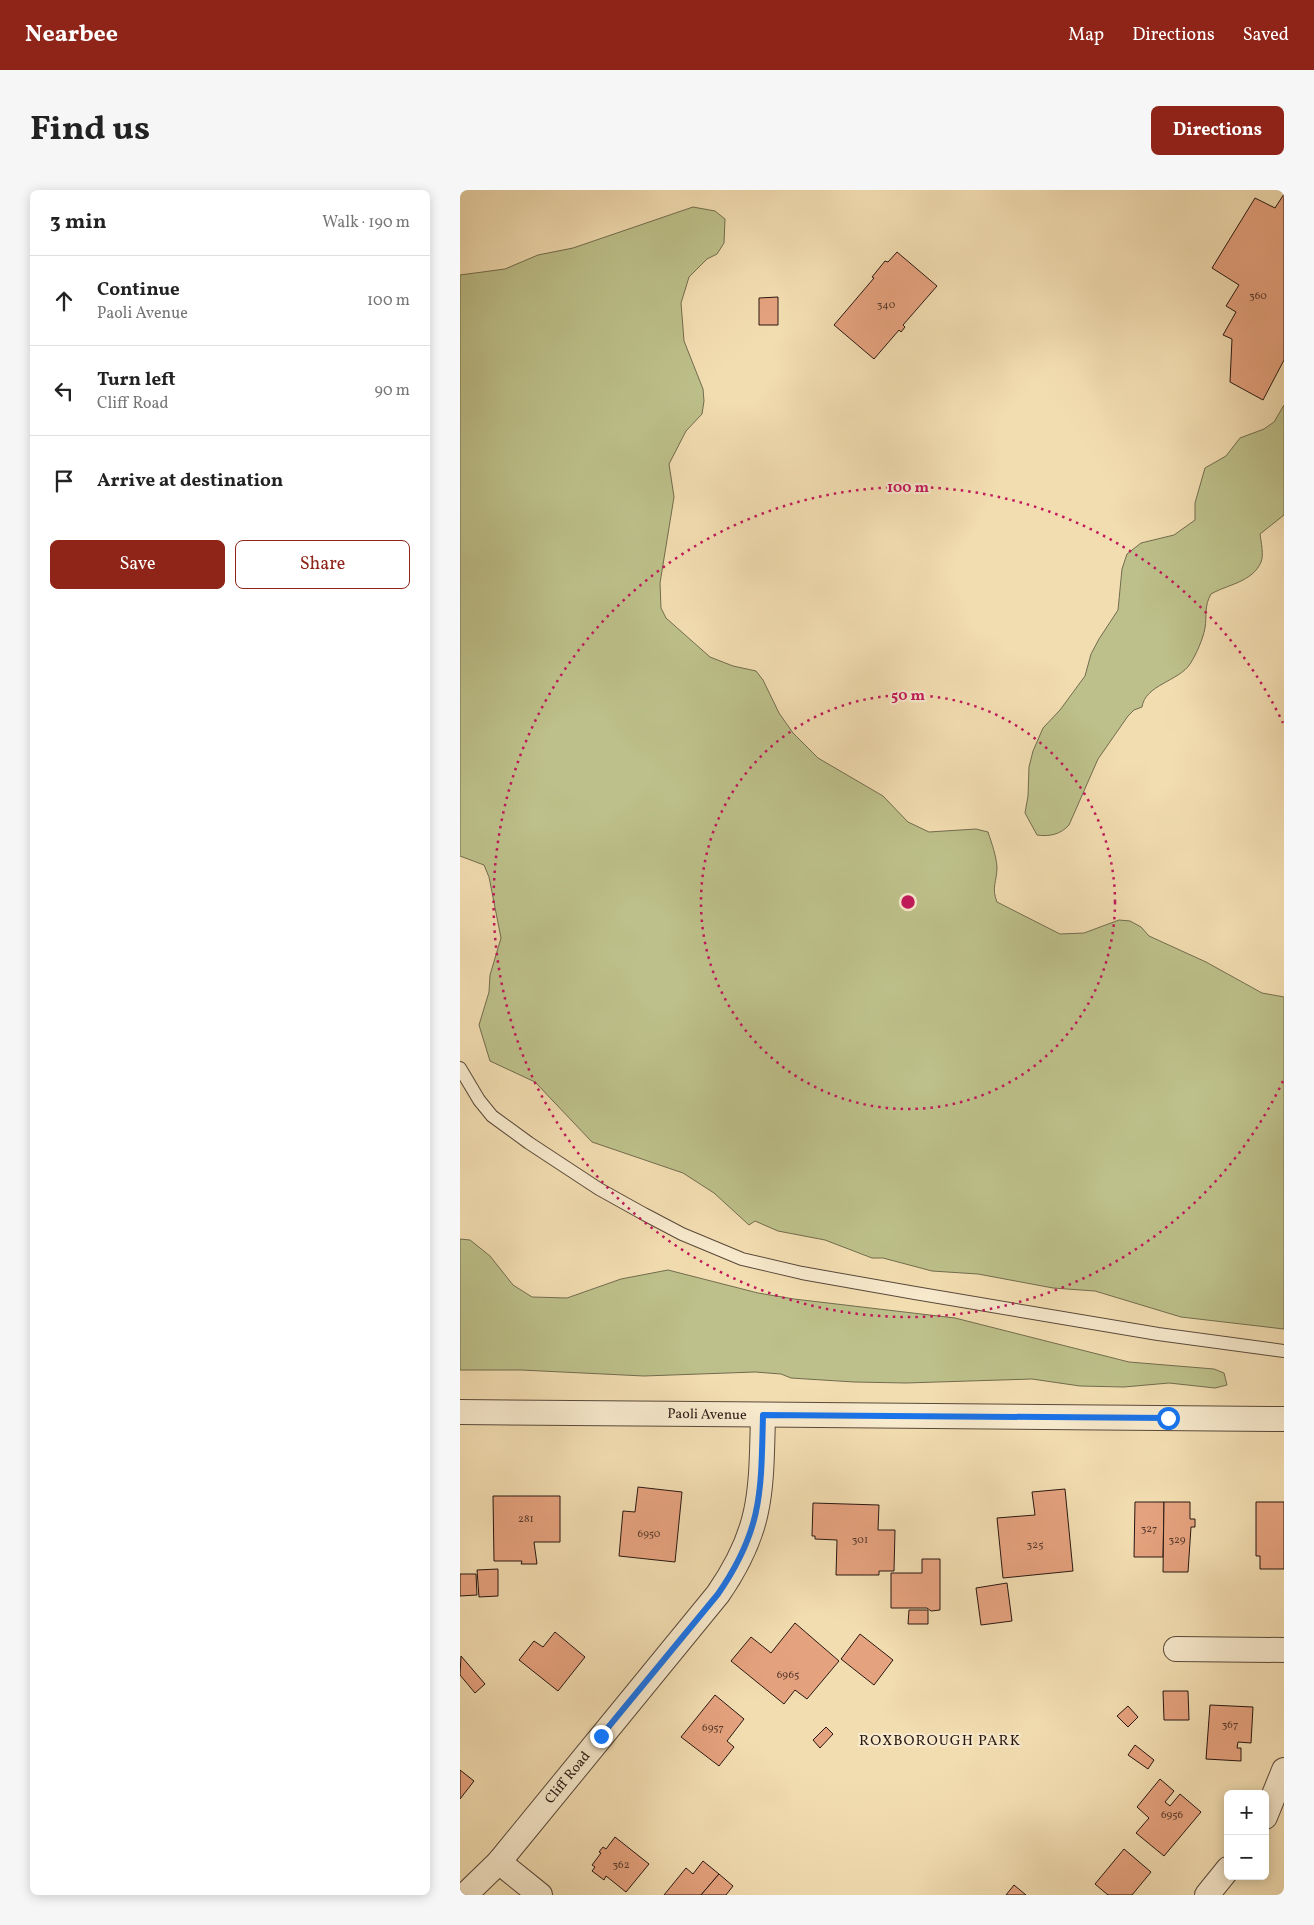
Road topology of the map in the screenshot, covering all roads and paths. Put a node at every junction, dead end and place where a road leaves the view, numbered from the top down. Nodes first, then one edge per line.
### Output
1 (460, 1068) edge
2 (1284, 1351) edge
3 (460, 1412) edge
4 (763, 1415) junction
5 (1284, 1419) edge
6 (1176, 1649) dead end
7 (1284, 1650) edge
8 (1284, 1770) edge
9 (1269, 1807) edge
10 (499, 1862) junction
11 (1224, 1874) edge
12 (465, 1895) edge
13 (540, 1895) edge
14 (1207, 1895) edge

1 - 2 lane
3 - 4 street, Paoli Avenue
4 - 5 street, Paoli Avenue
4 - 10 street, Cliff Road
6 - 7 street
8 - 9 street
10 - 12 street, Cliff Road
10 - 13 street
11 - 14 street

